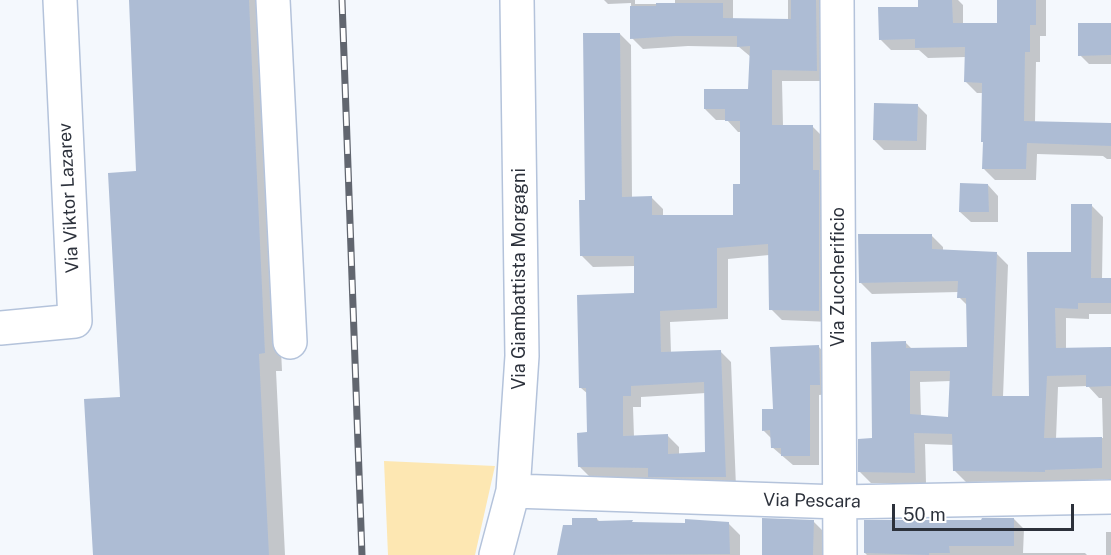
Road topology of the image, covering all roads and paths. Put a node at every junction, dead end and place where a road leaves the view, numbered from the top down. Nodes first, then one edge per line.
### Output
1 (60, 0) edge
2 (273, 0) edge
3 (517, 0) edge
4 (837, 0) edge
5 (0, 328) edge
6 (290, 342) dead end
7 (513, 491) junction
8 (1111, 498) edge
9 (840, 502) junction
10 (496, 555) edge
11 (840, 555) edge

1 - 5 street, Via Viktor Lazarev
2 - 6 street
3 - 7 street, Via Giambattista Morgagni
4 - 9 street, Via Zuccherificio
7 - 9 street, Via Pescara
7 - 10 street, Via Giambattista Morgagni
8 - 9 street, Via Pescara
9 - 11 street, Via Zuccherificio

